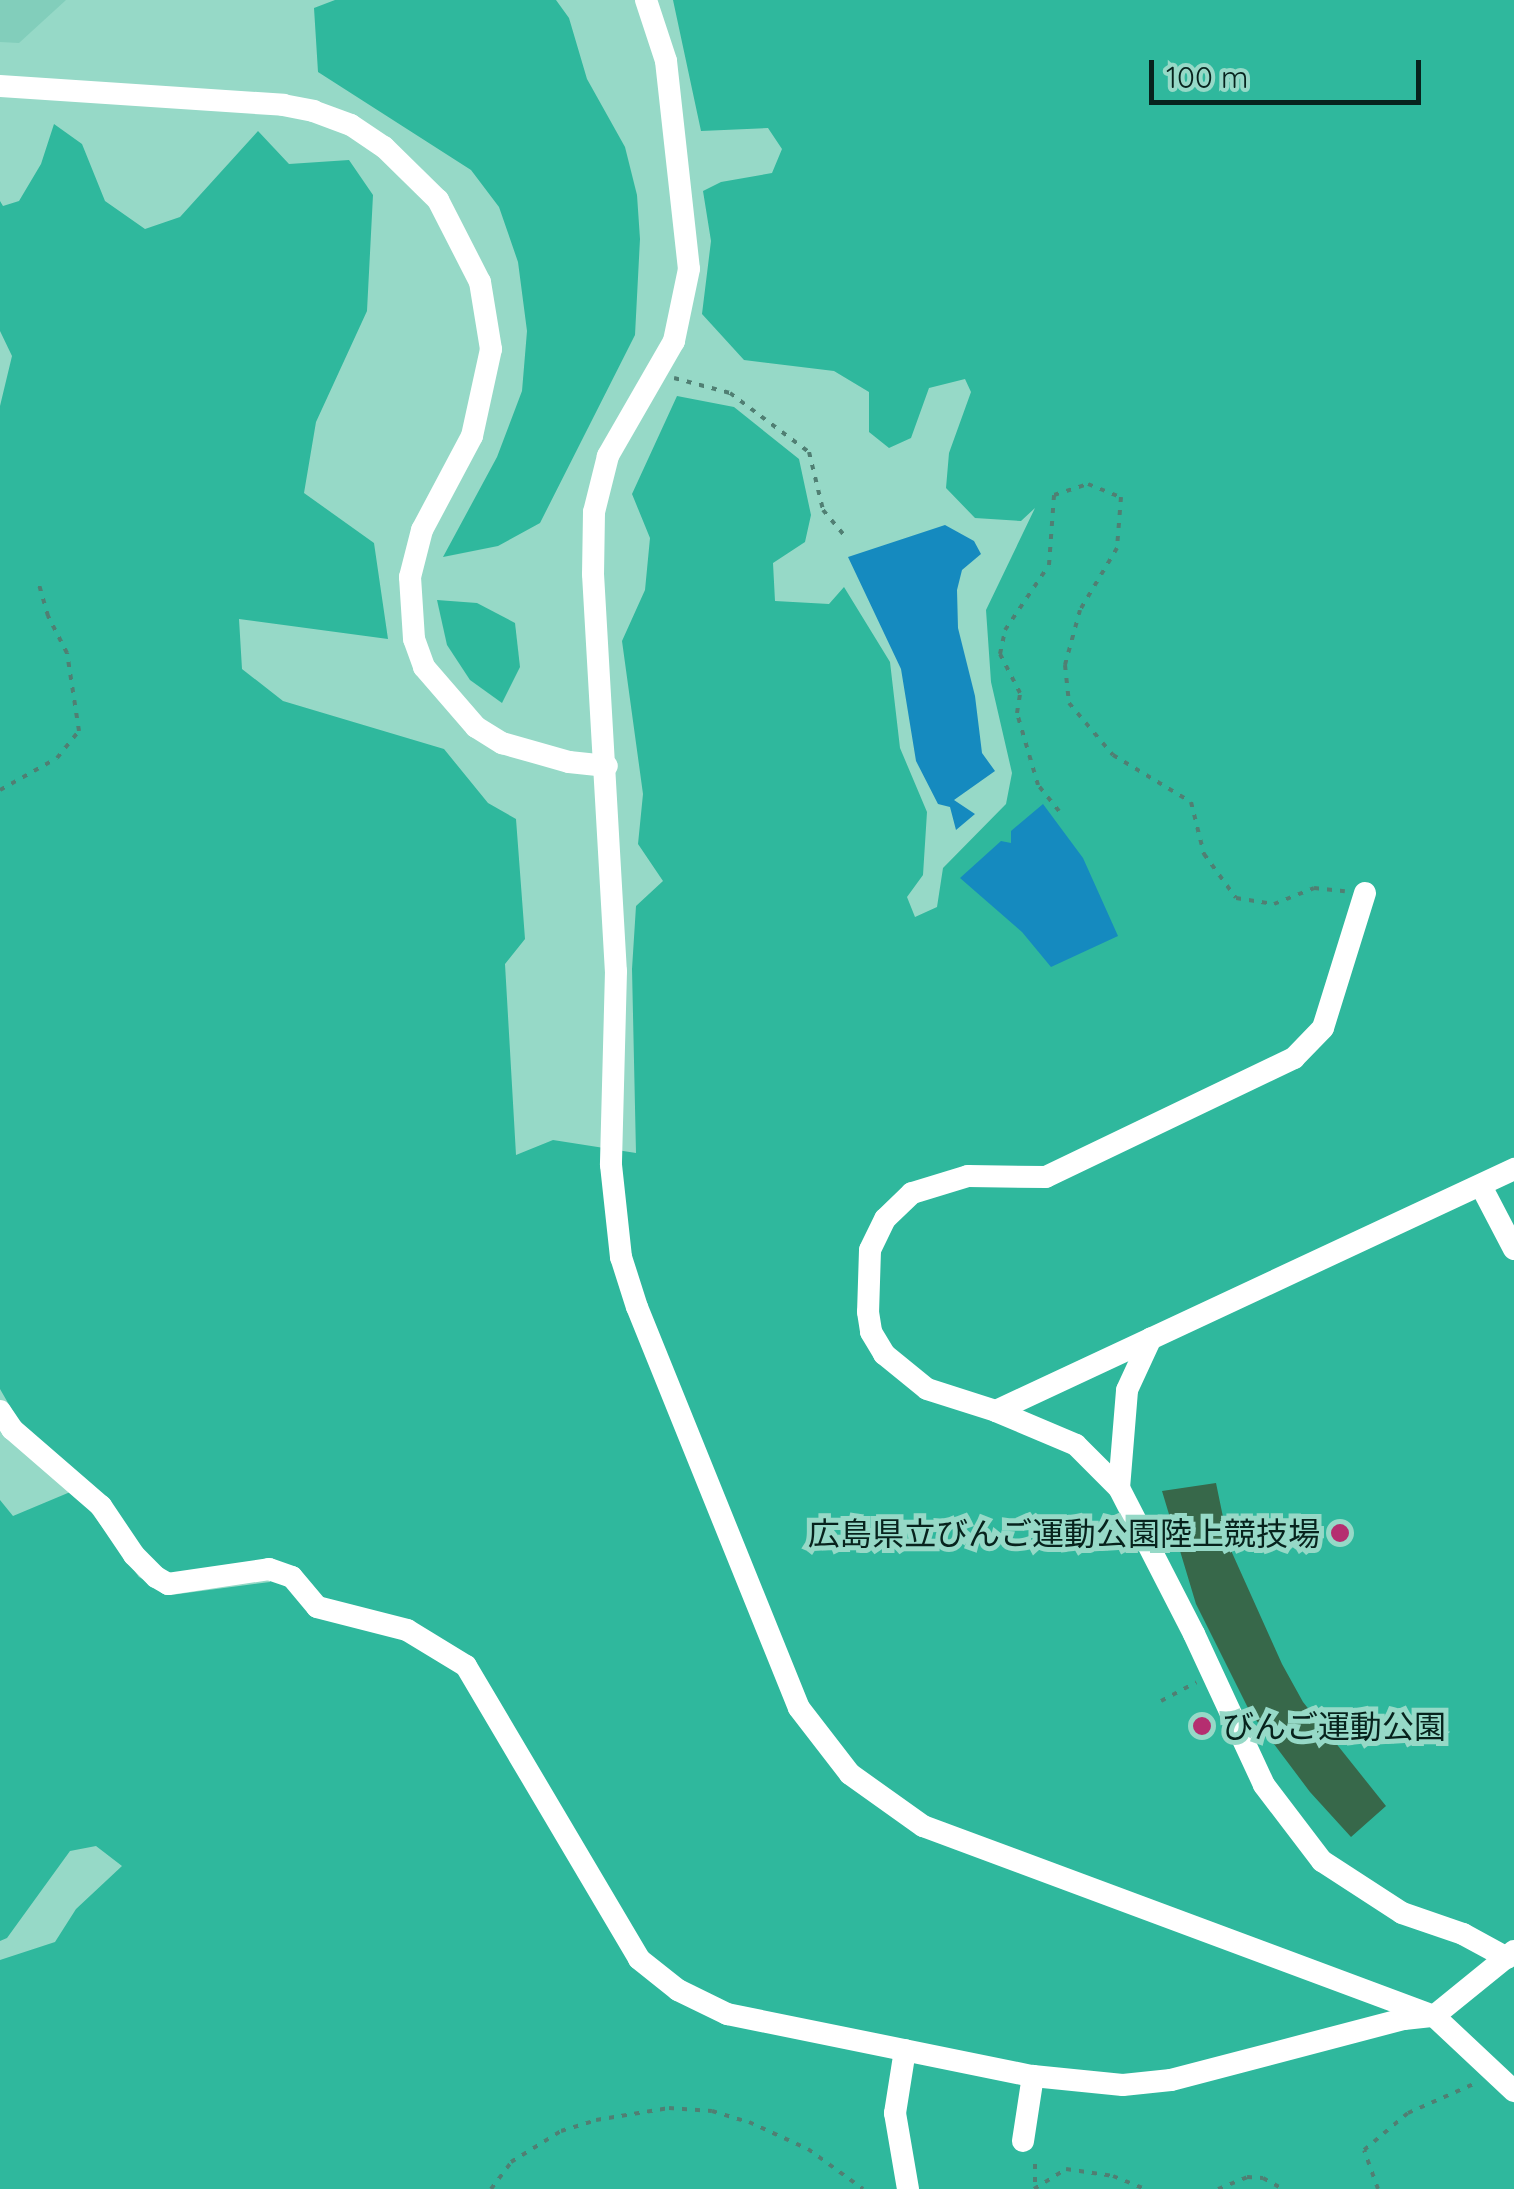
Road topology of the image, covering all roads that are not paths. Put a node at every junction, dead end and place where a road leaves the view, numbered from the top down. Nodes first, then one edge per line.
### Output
1 (646, 0) edge
2 (0, 86) edge
3 (607, 766) junction
4 (1365, 893) road end
5 (1514, 1169) edge
6 (1481, 1186) junction
7 (1514, 1249) edge
8 (1151, 1338) junction
9 (0, 1411) edge
10 (996, 1411) junction
11 (1119, 1488) junction
12 (1510, 1954) edge
13 (1434, 2016) junction
14 (905, 2050) junction
15 (1034, 2076) junction
16 (1514, 2090) edge
17 (1029, 2142) road end
18 (908, 2189) edge

1 - 3 street
2 - 3 street
3 - 13 street
4 - 10 street
5 - 6 street
6 - 7 street
6 - 8 street
8 - 10 street
8 - 11 street
9 - 14 street
10 - 11 street
11 - 12 street
12 - 13 street
13 - 15 street
13 - 16 street
14 - 15 street
14 - 18 street
15 - 17 street

